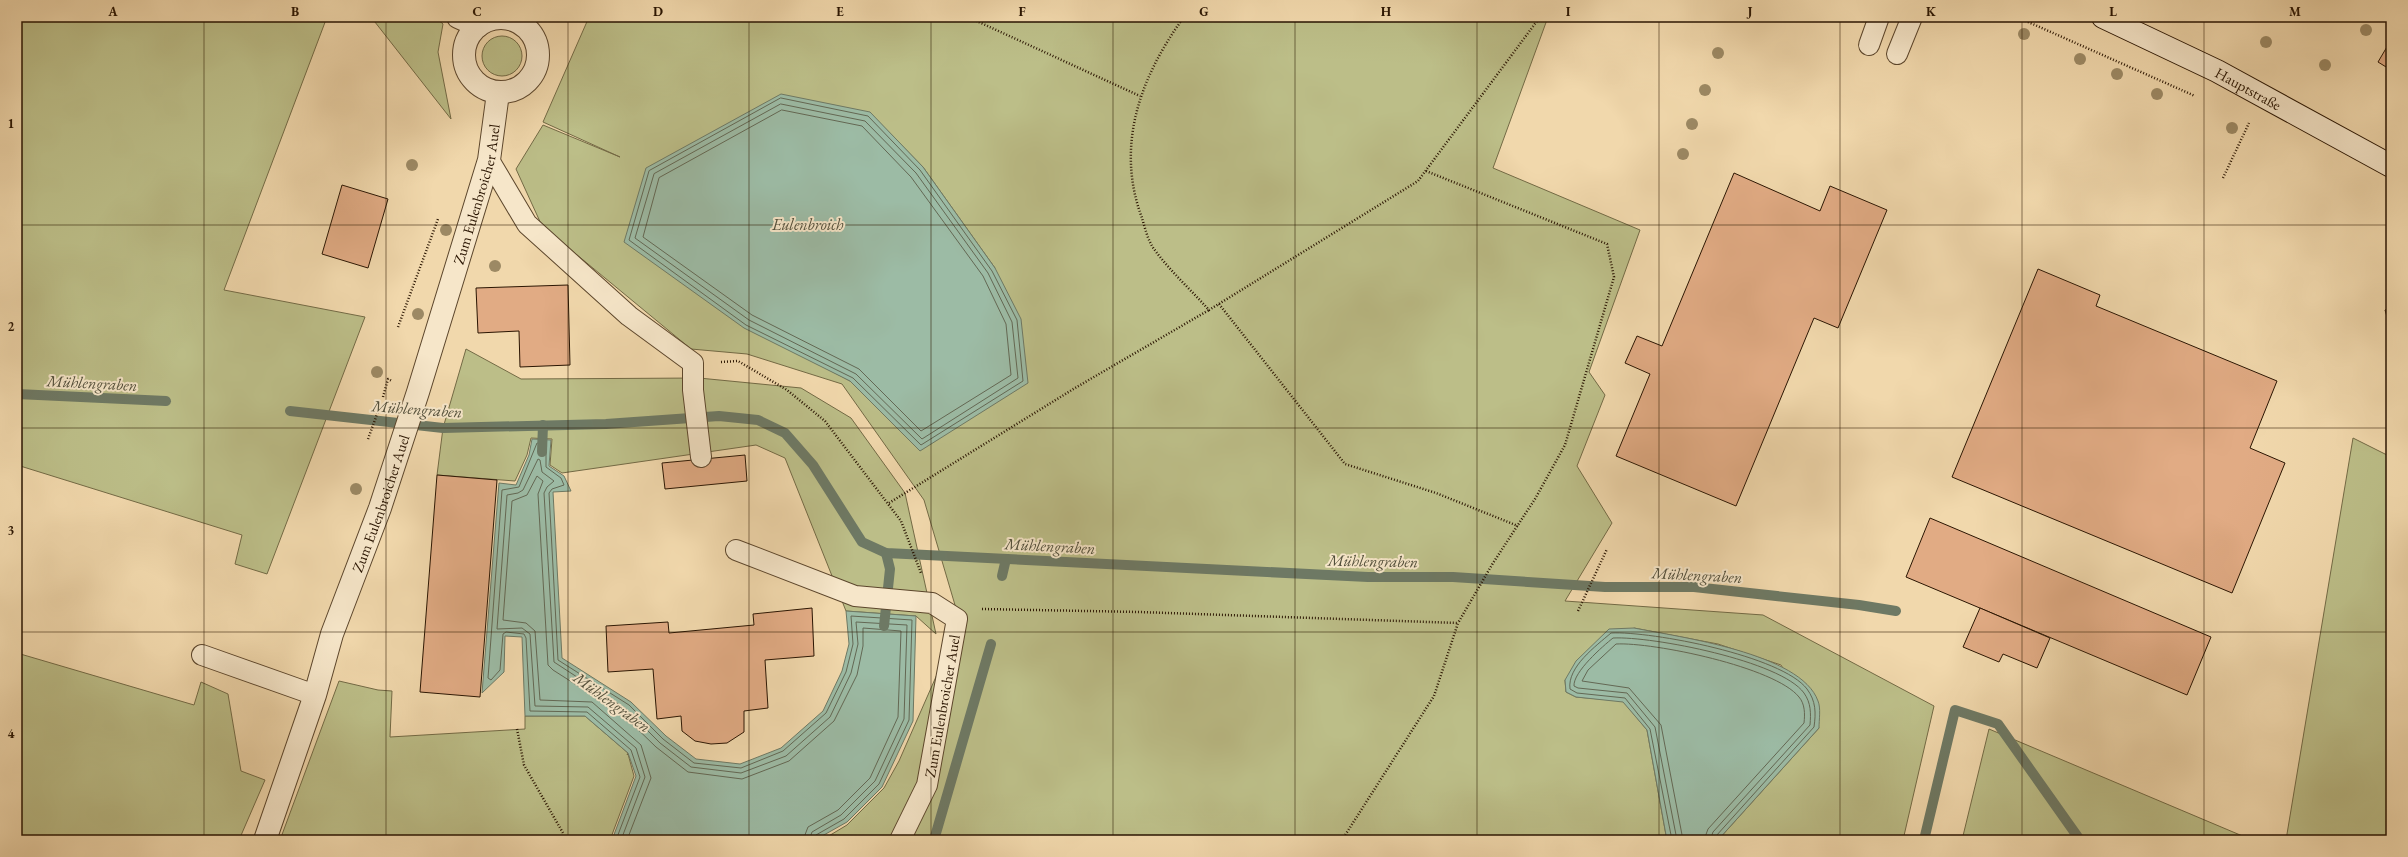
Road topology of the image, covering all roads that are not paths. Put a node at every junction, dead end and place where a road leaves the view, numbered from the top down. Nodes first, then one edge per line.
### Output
1 (458, 17) edge
2 (1879, 17) edge
3 (1912, 17) edge
4 (2103, 17) edge
5 (527, 21) edge
6 (478, 26) junction
7 (1869, 45) dead end
8 (1897, 54) dead end
9 (498, 93) junction
10 (489, 160) junction
11 (2391, 166) edge
12 (701, 457) dead end
13 (736, 550) dead end
14 (202, 655) dead end
15 (315, 695) junction
16 (265, 840) edge
17 (900, 840) edge

1 - 6 street
2 - 7 lane
3 - 8 lane
4 - 11 street, Hauptstraße
5 - 6 street
5 - 9 street
6 - 9 street
9 - 10 street, Zum Eulenbroicher Auel
10 - 12 lane
10 - 15 street, Zum Eulenbroicher Auel
13 - 17 lane, Zum Eulenbroicher Auel
14 - 15 lane
15 - 16 street, Zum Eulenbroicher Auel

